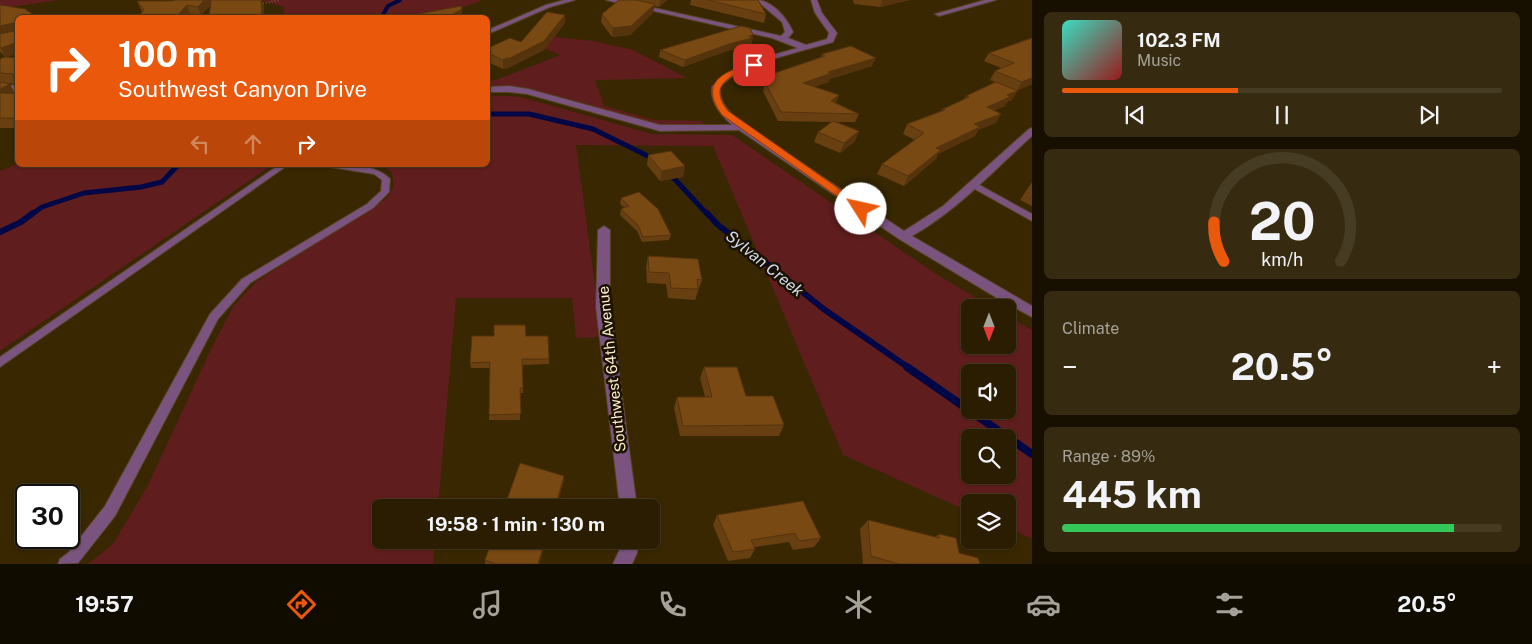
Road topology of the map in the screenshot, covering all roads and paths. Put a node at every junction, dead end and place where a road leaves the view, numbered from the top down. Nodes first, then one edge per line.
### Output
1 (280, 0) edge
2 (572, 0) edge
3 (609, 0) edge
4 (759, 0) edge
5 (814, 0) edge
6 (993, 0) edge
7 (259, 4) edge
8 (939, 14) dead end
9 (490, 31) edge
10 (783, 39) junction
11 (806, 48) junction
12 (0, 88) edge
13 (15, 89) edge
14 (490, 90) edge
15 (742, 127) junction
16 (1032, 131) edge
17 (281, 167) edge
18 (343, 167) edge
19 (974, 185) junction
20 (1032, 218) edge
21 (604, 230) dead end
22 (903, 236) junction
23 (1032, 312) edge
24 (0, 362) edge
25 (628, 499) edge
26 (629, 549) edge
27 (65, 564) edge
28 (622, 564) edge

1 - 7 path
2 - 9 street
3 - 10 street
4 - 10 street
5 - 11 street
6 - 8 street
10 - 11 street
11 - 15 street
12 - 13 street
14 - 15 street
15 - 22 street
16 - 19 street
17 - 24 lane
18 - 27 lane
19 - 20 lane
19 - 22 street
21 - 25 street, Southwest 64th Avenue
22 - 23 street
26 - 28 street

